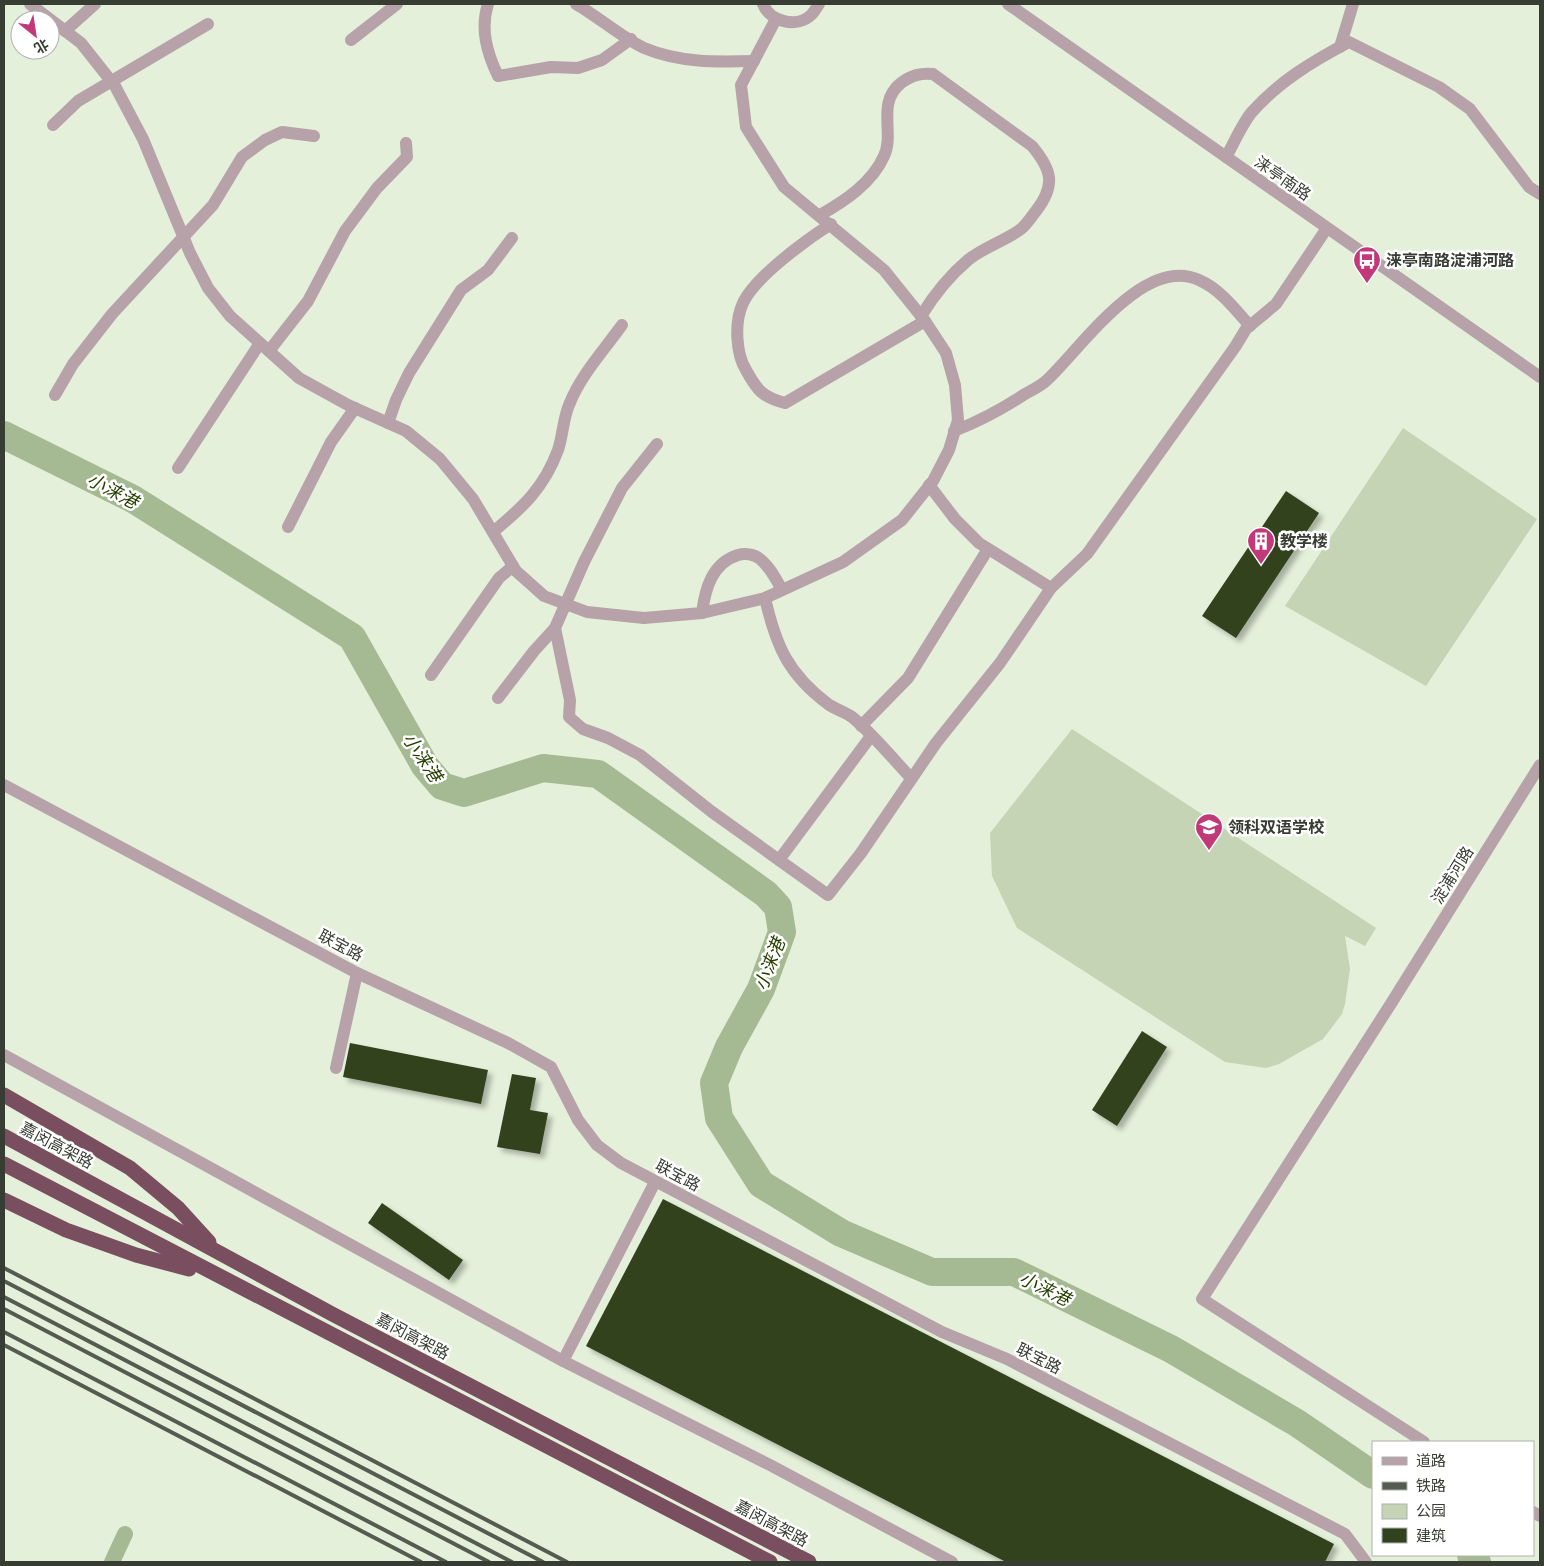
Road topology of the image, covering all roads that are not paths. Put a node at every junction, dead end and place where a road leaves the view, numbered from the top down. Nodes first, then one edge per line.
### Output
1 (30, 4) edge
2 (95, 4) edge
3 (397, 4) edge
4 (488, 4) edge
5 (576, 4) edge
6 (763, 4) edge
7 (819, 4) edge
8 (1008, 4) edge
9 (1353, 4) edge
10 (776, 19) junction
11 (208, 24) dead end
12 (65, 31) junction
13 (631, 39) junction
14 (351, 40) dead end
15 (1340, 46) junction
16 (754, 61) junction
17 (110, 80) junction
18 (53, 126) dead end
19 (314, 136) dead end
20 (406, 143) dead end
21 (1226, 157) junction
22 (1540, 194) edge
23 (820, 216) junction
24 (831, 224) junction
25 (1327, 228) junction
26 (512, 238) dead end
27 (184, 239) junction
28 (923, 318) junction
29 (622, 325) dead end
30 (1250, 326) junction
31 (265, 347) junction
32 (1540, 377) edge
33 (55, 395) dead end
34 (355, 408) junction
35 (388, 423) junction
36 (954, 431) junction
37 (656, 444) dead end
38 (178, 468) dead end
39 (929, 485) junction
40 (288, 527) dead end
41 (493, 532) junction
42 (988, 549) junction
43 (513, 566) junction
44 (1051, 588) junction
45 (782, 590) junction
46 (765, 598) junction
47 (565, 604) junction
48 (702, 613) junction
49 (555, 628) junction
50 (431, 675) dead end
51 (498, 698) dead end
52 (861, 726) junction
53 (871, 736) junction
54 (1540, 765) edge
55 (912, 778) junction
56 (4, 785) edge
57 (779, 860) junction
58 (357, 973) junction
59 (4, 1055) edge
60 (336, 1068) dead end
61 (4, 1095) edge
62 (4, 1136) edge
63 (4, 1164) edge
64 (655, 1182) junction
65 (4, 1200) edge
66 (219, 1252) junction
67 (214, 1275) junction
68 (564, 1360) junction
69 (1422, 1441) edge
70 (770, 1562) edge
71 (809, 1562) edge
72 (952, 1562) edge
73 (1366, 1562) edge

1 - 12 street
2 - 12 street
3 - 14 street
4 - 13 street
5 - 13 street
6 - 10 street
7 - 10 street
8 - 21 street, 涞亭南路
9 - 15 street
10 - 16 street
11 - 17 street
12 - 17 street
13 - 16 street
15 - 21 street
15 - 22 street
16 - 23 street
17 - 18 street
17 - 27 street
19 - 27 street
20 - 31 street
21 - 25 street, 涞亭南路
23 - 24 street
23 - 28 street
24 - 28 street
24 - 28 street
25 - 30 street
25 - 32 street, 涞亭南路
26 - 35 street
27 - 31 street
27 - 33 street
28 - 36 street
29 - 41 street
30 - 36 street
30 - 44 street
31 - 34 street
31 - 38 street
34 - 35 street
34 - 40 street
35 - 41 street
36 - 39 street
37 - 47 street
39 - 42 street
39 - 45 street
41 - 43 street
42 - 44 street
42 - 52 street
43 - 47 street
43 - 50 street
44 - 55 street
45 - 46 street
45 - 48 street
46 - 48 street
46 - 52 street
47 - 48 street
47 - 49 street
49 - 51 street
49 - 57 street
52 - 53 street
53 - 55 street
53 - 57 street
54 - 69 street, 淀浦河路
55 - 57 street
56 - 58 street, 联宝路
58 - 60 street
58 - 64 street, 联宝路
59 - 68 street
61 - 66 highway
62 - 66 highway, 嘉闵高架路
63 - 67 highway
64 - 68 street
64 - 73 street, 联宝路
65 - 67 highway
66 - 71 highway, 嘉闵高架路
67 - 70 highway
68 - 72 street

